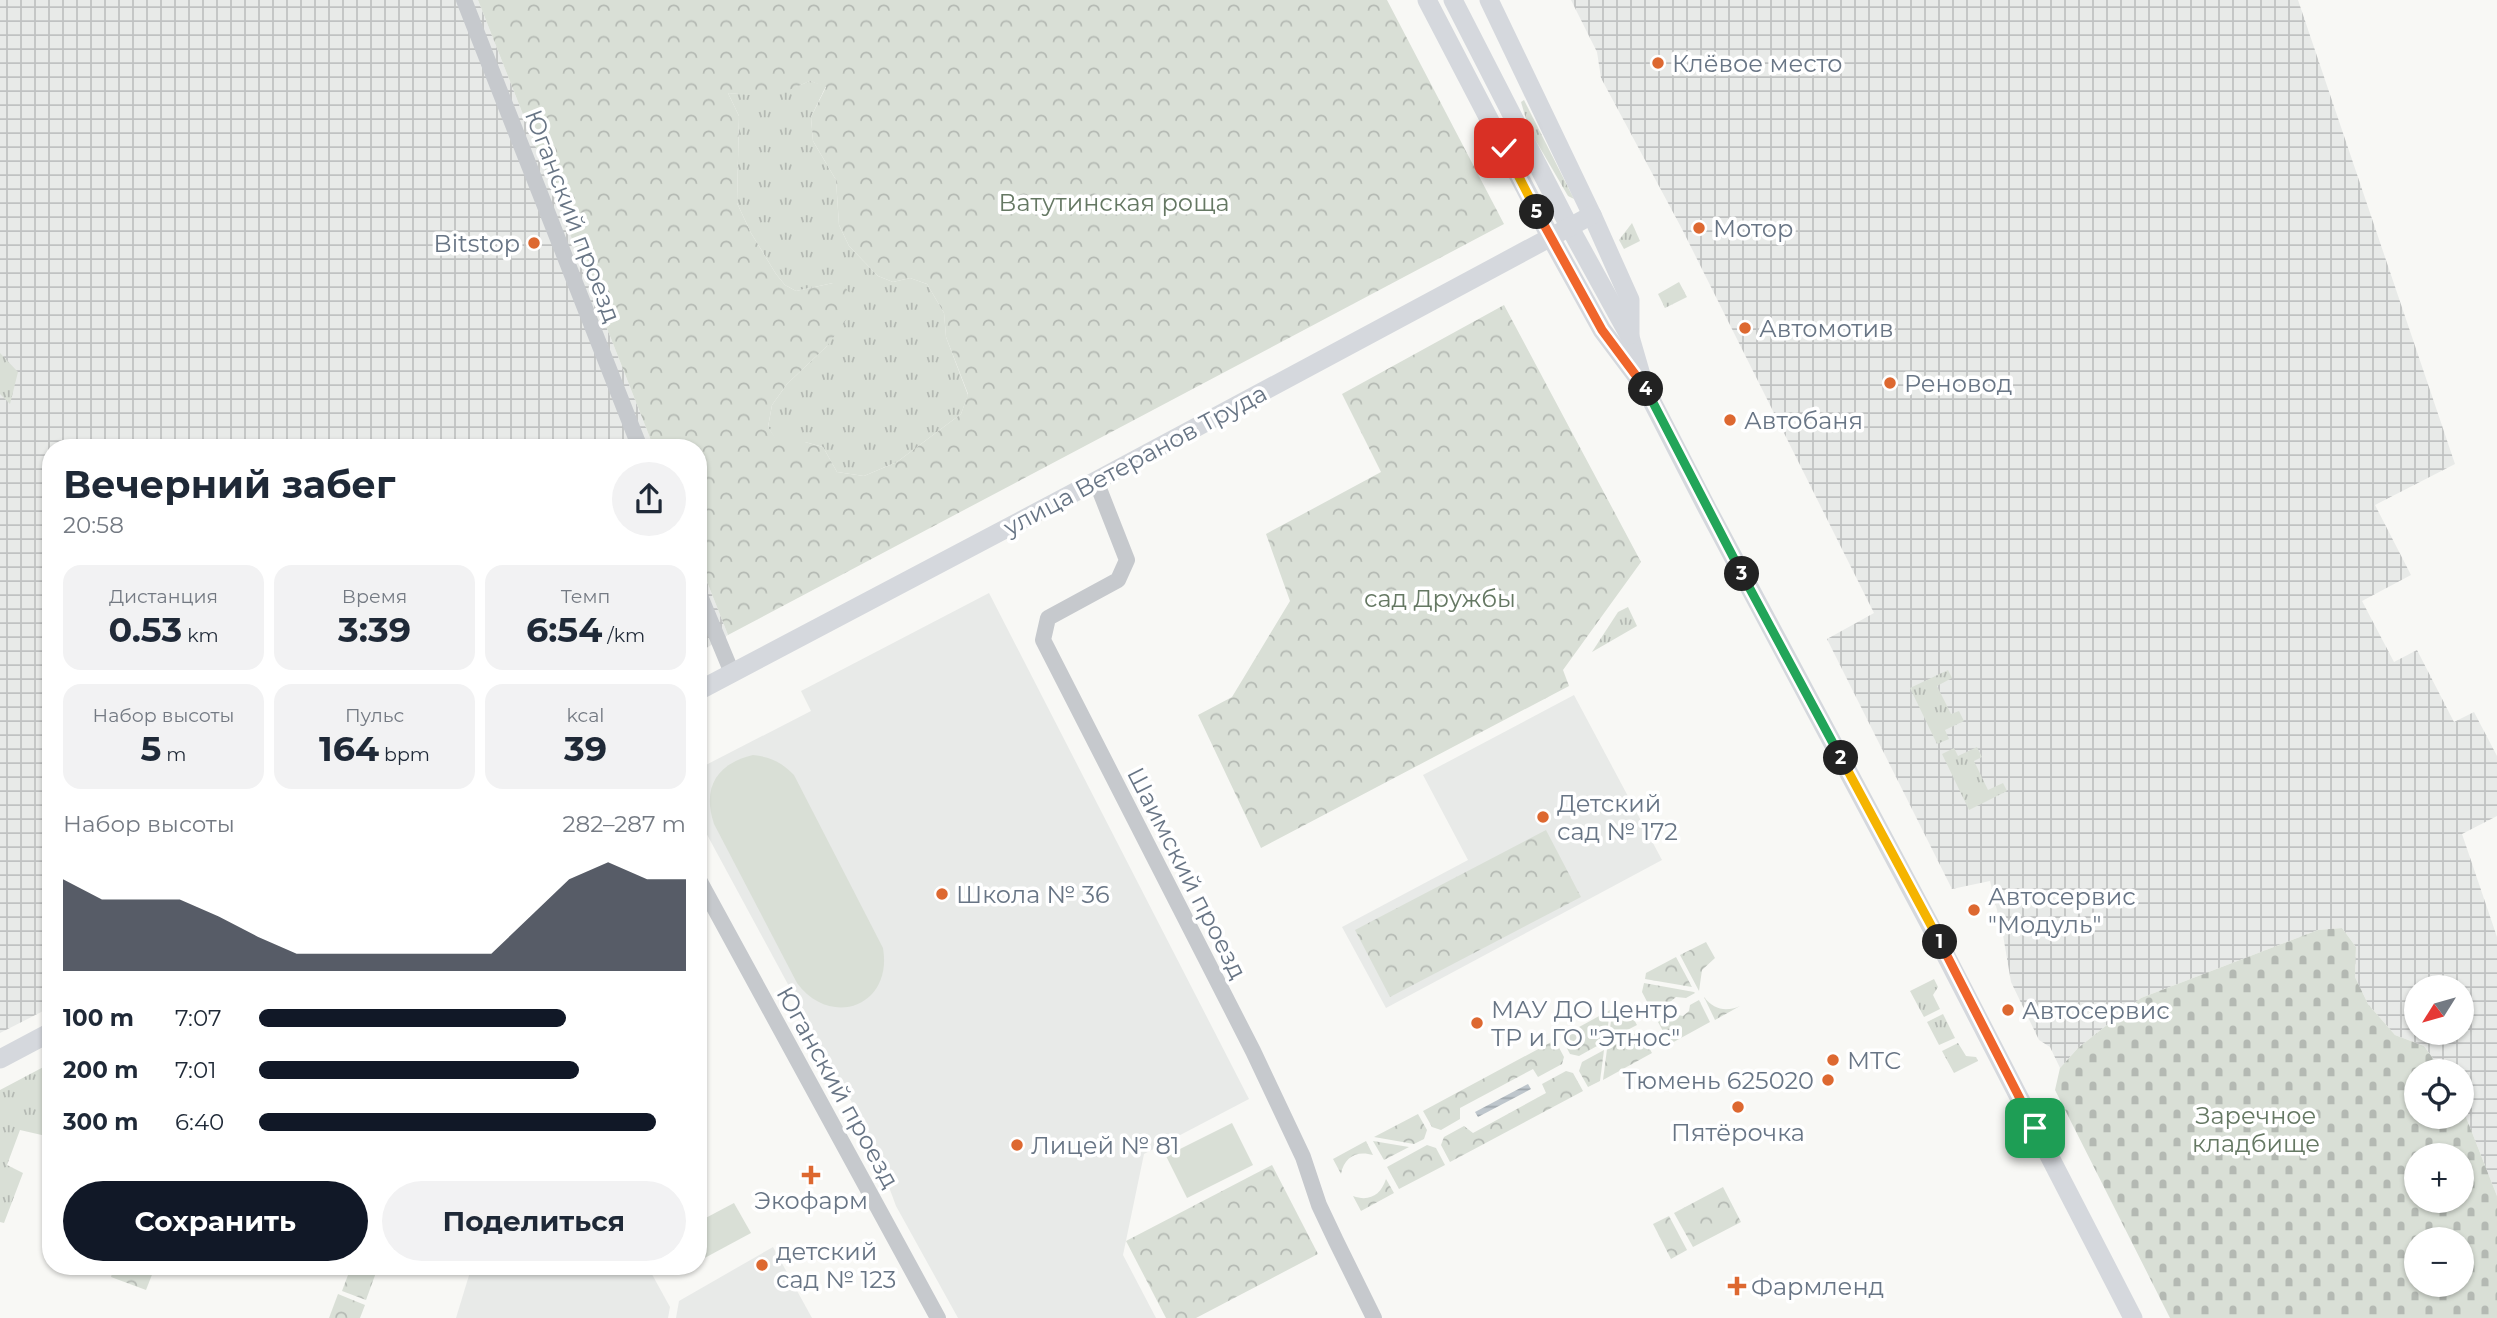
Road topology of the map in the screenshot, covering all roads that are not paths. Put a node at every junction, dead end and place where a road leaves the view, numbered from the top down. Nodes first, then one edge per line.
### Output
1 (464, 0) edge
2 (1427, 0) edge
3 (1453, 0) edge
4 (1489, 0) edge
5 (1592, 215) junction
6 (1570, 228) junction
7 (1551, 238) junction
8 (1630, 337) junction
9 (1644, 386) junction
10 (636, 439) edge
11 (1096, 481) junction
12 (707, 613) edge
13 (732, 673) junction
14 (707, 686) edge
15 (707, 894) edge
16 (42, 1037) edge
17 (0, 1059) edge
18 (938, 1318) edge
19 (1374, 1318) edge
20 (2133, 1318) edge

1 - 10 street, Юганский проезд
2 - 7 main road
3 - 6 main road
4 - 5 main road
5 - 6 main road, улица Ветеранов Труда
5 - 8 main road
6 - 7 main road, улица Ветеранов Труда
6 - 8 main road
7 - 9 main road
7 - 11 main road, улица Ветеранов Труда
8 - 9 main road
9 - 20 main road
11 - 13 main road, улица Ветеранов Труда
11 - 19 street, Шаимский проезд
12 - 13 street
13 - 14 main road, улица Ветеранов Труда
15 - 18 street, Юганский проезд
16 - 17 main road

